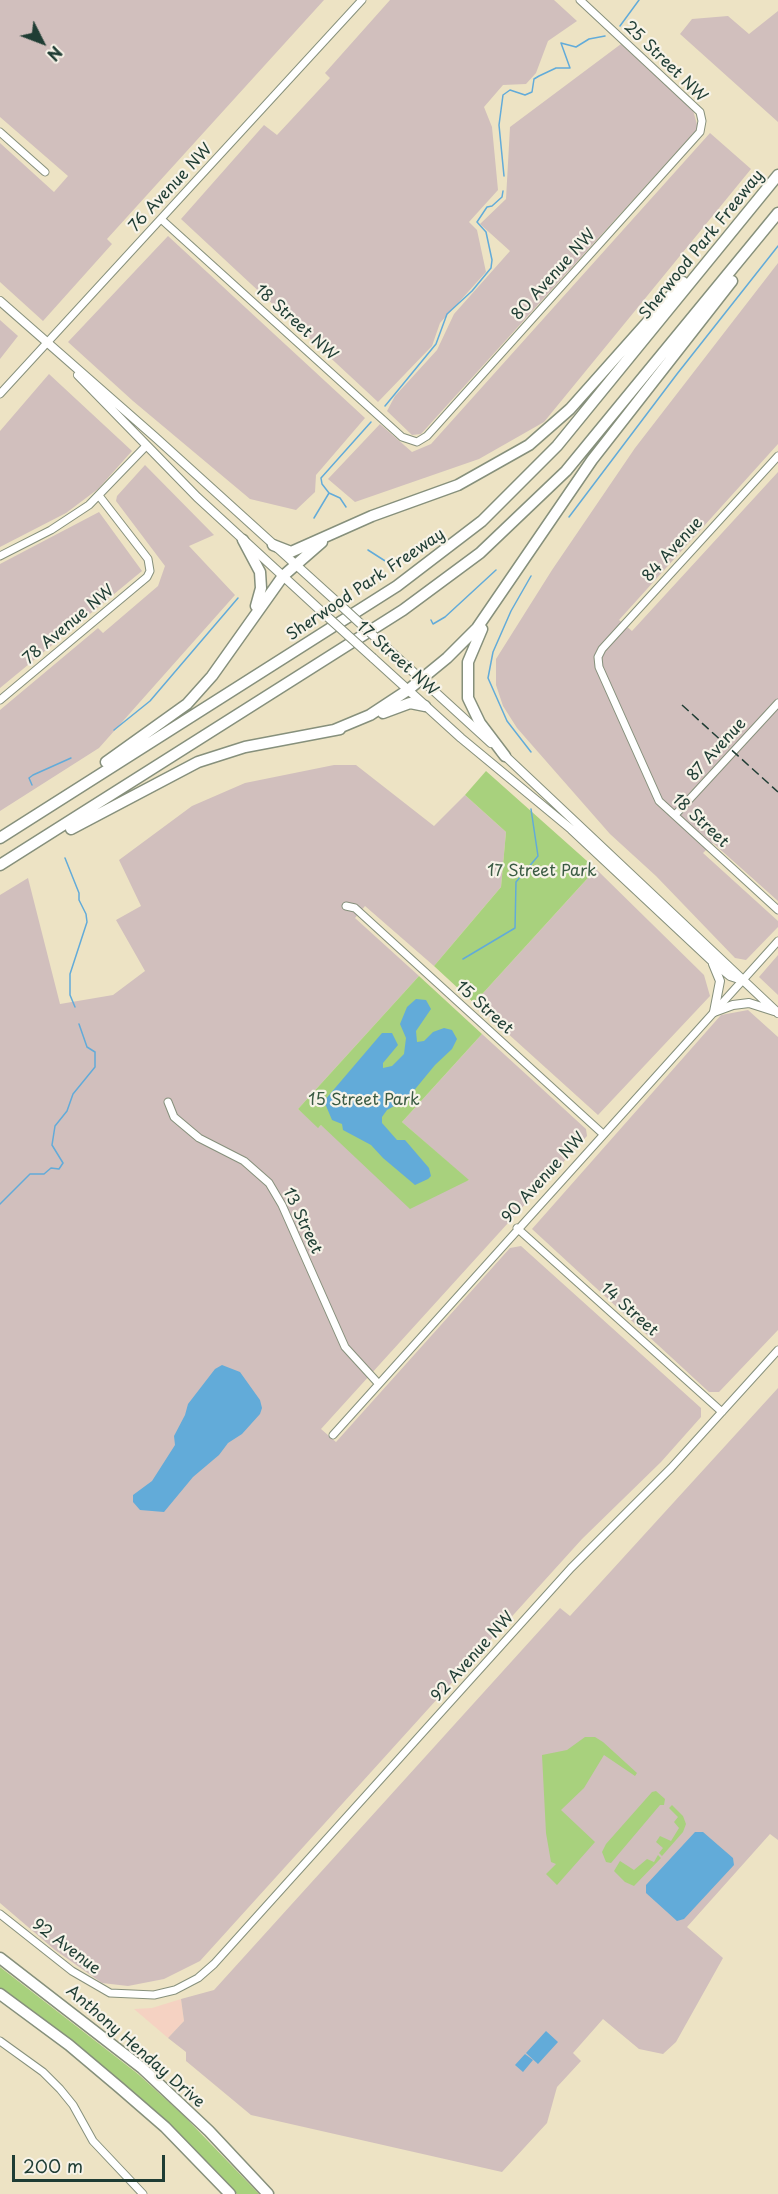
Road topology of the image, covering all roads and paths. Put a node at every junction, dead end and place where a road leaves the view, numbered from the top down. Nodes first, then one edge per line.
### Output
1 (362, 0) edge
2 (580, 0) edge
3 (702, 121) joint
4 (0, 132) edge
5 (45, 172) dead end
6 (778, 175) edge
7 (778, 213) edge
8 (161, 219) junction
9 (778, 222) edge
10 (732, 232) junction
11 (0, 301) edge
12 (46, 343) junction
13 (0, 394) edge
14 (417, 442) joint
15 (146, 447) junction
16 (778, 456) edge
17 (100, 497) junction
18 (340, 530) junction
19 (243, 540) junction
20 (273, 544) junction
21 (0, 555) edge
22 (296, 565) junction
23 (283, 576) junction
24 (491, 610) junction
25 (242, 633) junction
26 (600, 668) joint
27 (421, 680) junction
28 (408, 690) junction
29 (0, 700) edge
30 (778, 704) edge
31 (425, 706) junction
32 (334, 730) junction
33 (505, 756) junction
34 (675, 815) junction
35 (26, 821) junction
36 (0, 837) edge
37 (32, 846) junction
38 (0, 866) edge
39 (346, 906) dead end
40 (778, 910) edge
41 (778, 941) edge
42 (712, 961) junction
43 (742, 980) junction
44 (714, 1012) junction
45 (778, 1013) edge
46 (168, 1102) dead end
47 (603, 1134) junction
48 (517, 1228) junction
49 (778, 1350) edge
50 (377, 1382) junction
51 (722, 1412) junction
52 (333, 1435) dead end
53 (0, 1914) edge
54 (0, 1958) edge
55 (189, 1984) joint
56 (0, 1994) edge
57 (0, 2041) edge
58 (143, 2194) edge
59 (230, 2194) edge
60 (268, 2194) edge

1 - 8 street, 76 Avenue NW
2 - 3 street, 25 Street NW
3 - 14 street, 80 Avenue NW
4 - 5 street
6 - 10 highway, Sherwood Park Freeway
7 - 37 highway
8 - 12 street, 76 Avenue NW
8 - 14 street, 18 Street NW
9 - 24 highway
10 - 18 highway
10 - 35 highway, Sherwood Park Freeway
11 - 12 main road, 17 Street NW
12 - 13 street, 76 Avenue NW
12 - 15 main road, 17 Street NW
12 - 20 main road, 17 Street NW
15 - 17 street
15 - 19 main road, 17 Street NW
16 - 26 street, 84 Avenue
17 - 21 street
17 - 29 street, 78 Avenue NW
18 - 20 highway
18 - 22 highway
19 - 23 main road, 17 Street NW
19 - 25 highway
20 - 22 main road, 17 Street NW
22 - 23 highway
22 - 27 main road, 17 Street NW, bridge
23 - 25 highway
23 - 28 main road, 17 Street NW, bridge
24 - 27 highway
24 - 33 highway
25 - 35 highway
26 - 34 street, 18 Street
27 - 28 highway
27 - 33 main road, 17 Street NW
28 - 31 main road, 17 Street NW
28 - 32 highway
30 - 34 street, 87 Avenue
31 - 32 highway
31 - 42 main road, 17 Street NW
32 - 37 highway
33 - 43 main road, 17 Street NW
34 - 40 street, 18 Street
35 - 36 highway, Sherwood Park Freeway
37 - 38 highway
39 - 47 street, 15 Street
41 - 43 street, 90 Avenue NW
42 - 43 main road, 17 Street NW
42 - 44 main road
43 - 44 street, 90 Avenue NW
43 - 45 main road, 17 Street NW
44 - 45 main road
44 - 47 street, 90 Avenue NW
46 - 50 street, 13 Street
47 - 48 street, 90 Avenue NW
48 - 50 street, 90 Avenue NW
48 - 51 street, 14 Street
49 - 51 street, 92 Avenue NW
50 - 52 street, 90 Avenue NW
51 - 55 street, 92 Avenue NW
53 - 55 street, 92 Avenue
54 - 60 highway, Anthony Henday Drive
56 - 59 highway
57 - 58 street

